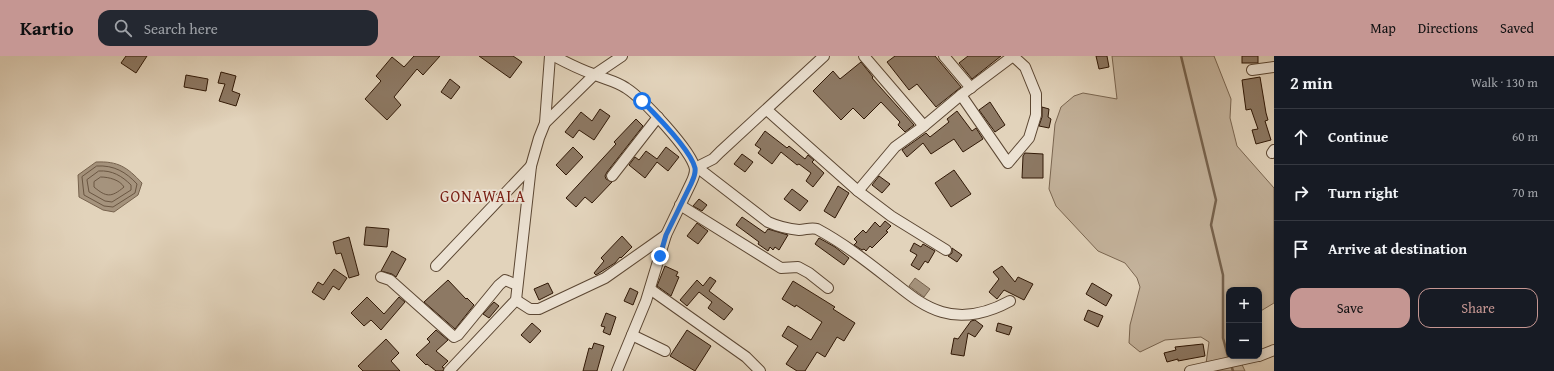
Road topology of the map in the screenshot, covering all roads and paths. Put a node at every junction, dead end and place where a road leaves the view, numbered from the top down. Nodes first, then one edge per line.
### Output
1 (550, 56) edge
2 (554, 56) edge
3 (622, 56) edge
4 (824, 56) edge
5 (864, 56) edge
6 (944, 56) edge
7 (1013, 56) edge
8 (1274, 66) edge
9 (1252, 70) dead end
10 (594, 75) junction
11 (971, 88) junction
12 (961, 95) junction
13 (767, 110) junction
14 (658, 117) junction
15 (545, 123) junction
16 (924, 126) junction
17 (531, 166) junction
18 (696, 168) junction
19 (612, 176) dead end
20 (858, 191) junction
21 (680, 205) junction
22 (666, 235) junction
23 (946, 250) dead end
24 (436, 266) dead end
25 (381, 277) dead end
26 (517, 285) junction
27 (828, 288) dead end
28 (650, 289) junction
29 (516, 300) junction
30 (1010, 302) dead end
31 (632, 335) junction
32 (1274, 350) edge
33 (665, 351) dead end
34 (1262, 354) edge
35 (1243, 359) edge
36 (449, 371) edge
37 (616, 371) edge
38 (760, 371) edge
39 (1190, 371) edge

1 - 15 street
2 - 10 street
3 - 10 street
4 - 13 street
5 - 16 street
6 - 11 street
7 - 11 street
7 - 12 street
8 - 9 street
10 - 14 street
10 - 15 street
11 - 12 street
12 - 16 street
13 - 18 street
13 - 20 street
14 - 18 street
14 - 19 street
15 - 17 street
16 - 20 street
17 - 24 street
17 - 26 street
18 - 21 street
18 - 30 street
20 - 23 street
21 - 22 street
21 - 27 street
22 - 28 street
22 - 29 street
25 - 26 street
26 - 29 street
28 - 31 street
28 - 38 street
29 - 36 street
31 - 33 street
31 - 37 street
32 - 34 street
35 - 39 street

